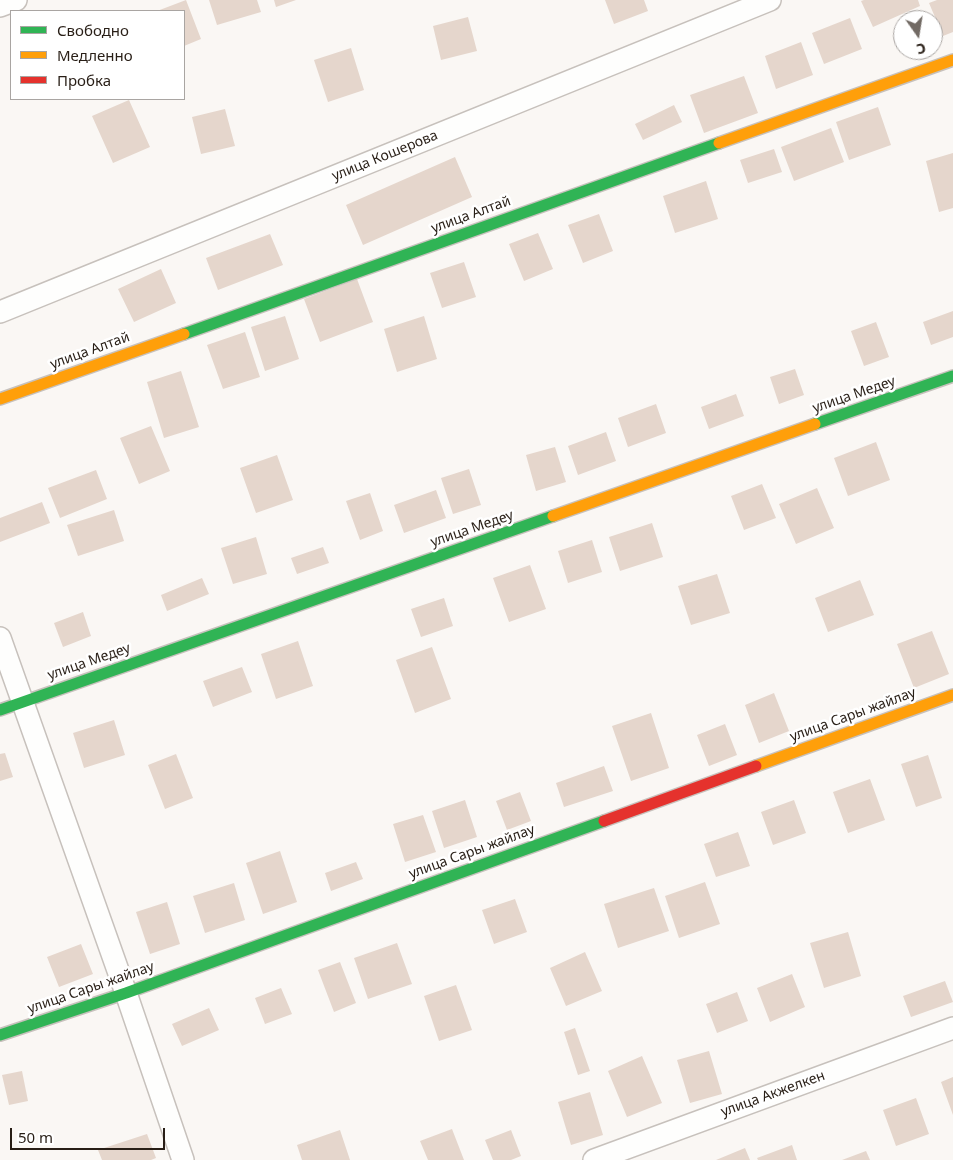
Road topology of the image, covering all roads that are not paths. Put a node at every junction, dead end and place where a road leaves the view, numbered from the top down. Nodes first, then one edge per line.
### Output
1 (16, 0) edge
2 (770, 0) edge
3 (0, 6) edge
4 (953, 60) edge
5 (0, 312) edge
6 (953, 376) edge
7 (0, 399) edge
8 (0, 638) edge
9 (953, 695) edge
10 (22, 702) junction
11 (0, 710) edge
12 (126, 993) junction
13 (953, 1028) edge
14 (0, 1034) edge
15 (183, 1160) edge
16 (594, 1160) edge

1 - 3 street
2 - 5 street, улица Кошерова
4 - 7 street, улица Алтай
6 - 10 street, улица Медеу
8 - 10 street
9 - 12 street, улица Сары жайлау
10 - 11 street, улица Медеу
10 - 12 street
12 - 14 street, улица Сары жайлау
12 - 15 street
13 - 16 street, улица Акжелкен

